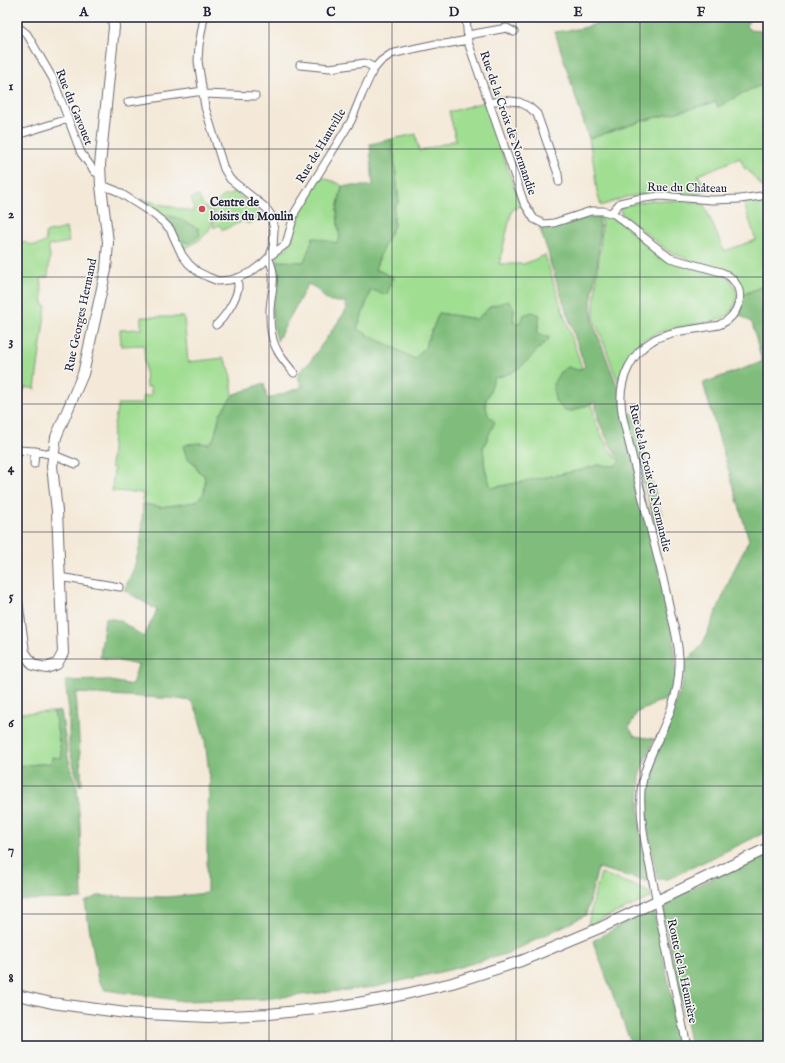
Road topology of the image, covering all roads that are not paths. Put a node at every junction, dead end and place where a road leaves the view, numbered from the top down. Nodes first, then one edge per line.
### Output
1 (113, 17) edge
2 (204, 17) edge
3 (466, 17) edge
4 (17, 26) edge
5 (514, 32) dead end
6 (468, 37) junction
7 (300, 65) dead end
8 (375, 68) junction
9 (203, 93) junction
10 (255, 96) dead end
11 (128, 102) dead end
12 (490, 103) junction
13 (68, 119) junction
14 (17, 135) edge
15 (100, 173) junction
16 (559, 182) dead end
17 (101, 186) junction
18 (768, 195) edge
19 (611, 213) junction
20 (269, 257) junction
21 (238, 278) junction
22 (216, 325) dead end
23 (294, 373) dead end
24 (17, 450) edge
25 (34, 451) junction
26 (54, 455) junction
27 (34, 464) dead end
28 (76, 464) dead end
29 (59, 577) junction
30 (120, 587) dead end
31 (17, 601) edge
32 (768, 848) edge
33 (656, 901) junction
34 (17, 995) edge
35 (687, 1046) edge

1 - 15 street, Rue Georges Hermand
2 - 9 street
3 - 6 street, Rue de la Croix de Normandie
4 - 13 street, Rue du Gavouet
5 - 6 street, Rue de Hautville
6 - 8 street, Rue de Hautville
6 - 12 street, Rue de la Croix de Normandie
7 - 8 street
8 - 20 street, Rue de Hautville
9 - 10 street
9 - 11 street
9 - 20 street
12 - 16 street
12 - 19 street, Rue de la Croix de Normandie
13 - 14 street
13 - 15 street, Rue du Gavouet
15 - 17 street, Rue Georges Hermand
17 - 21 street, Rue de Hautville
17 - 26 street, Rue Georges Hermand
18 - 19 street, Rue du Château
19 - 33 street, Rue de la Croix de Normandie
20 - 21 street, Rue de Hautville
20 - 23 street
21 - 22 street
24 - 25 street
25 - 26 street
25 - 27 street
26 - 28 street
26 - 29 street, Rue Georges Hermand
29 - 30 street
29 - 31 street, Rue Georges Hermand
32 - 33 street
33 - 34 street
33 - 35 street, Route de la Heunière

